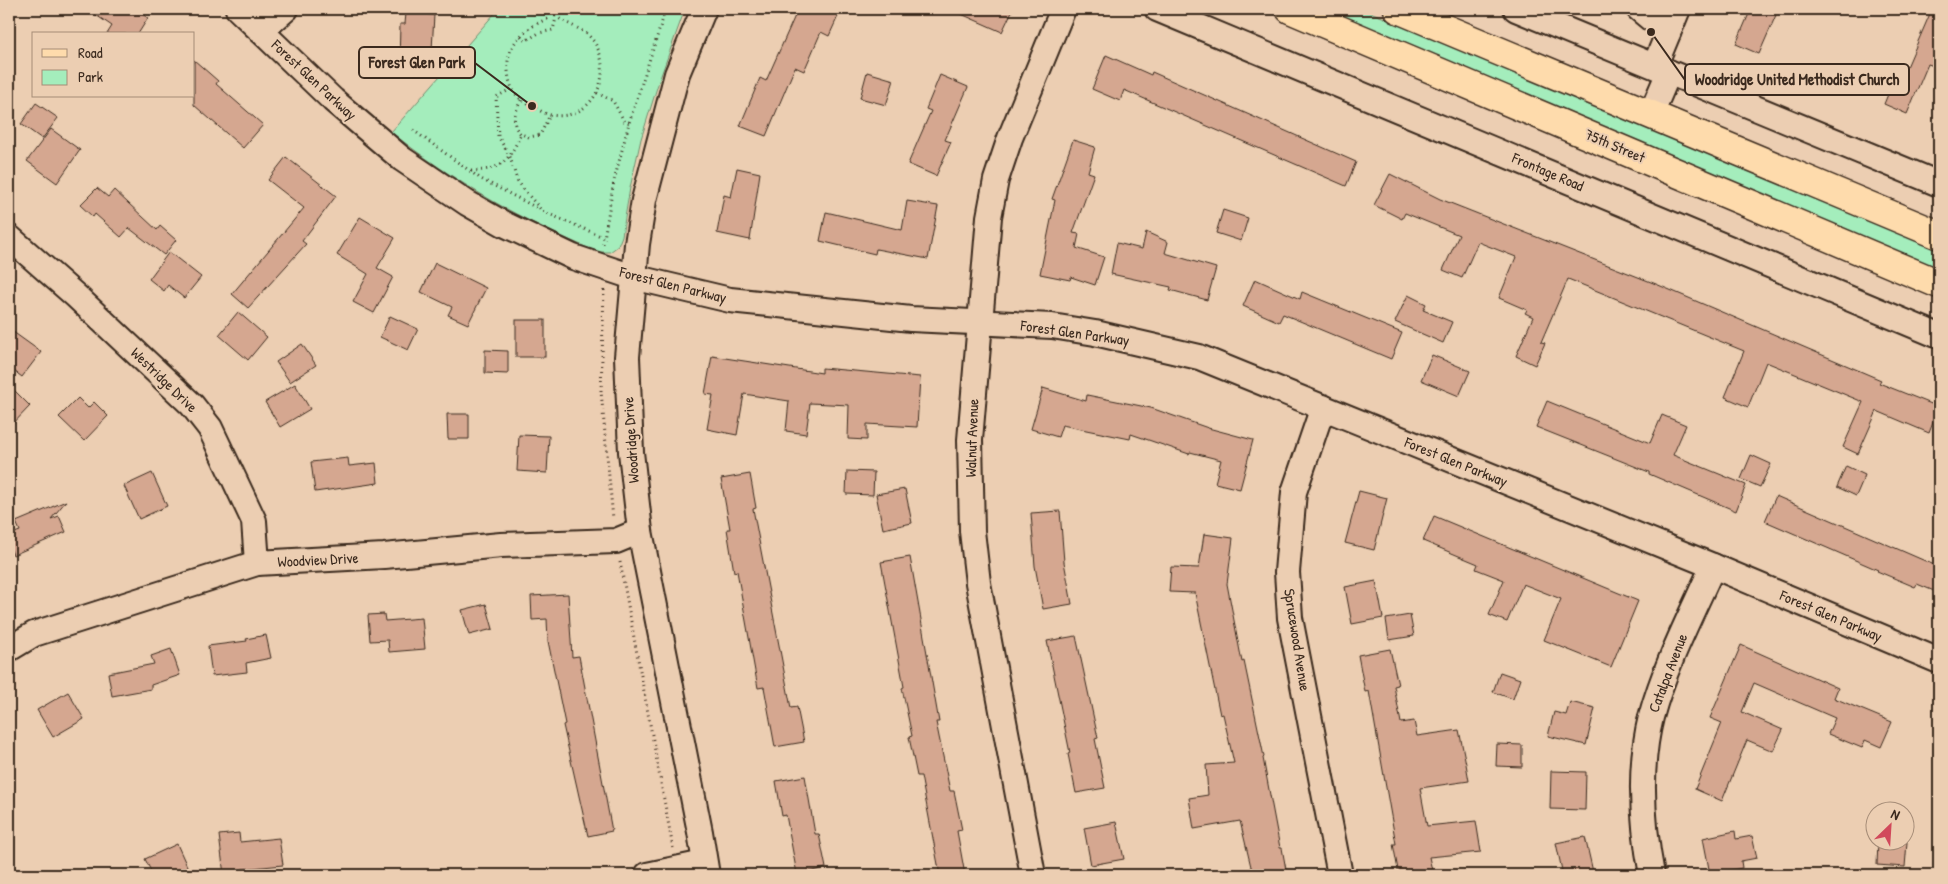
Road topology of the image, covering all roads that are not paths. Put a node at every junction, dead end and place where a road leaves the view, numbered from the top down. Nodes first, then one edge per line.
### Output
1 (238, 9) edge
2 (254, 9) edge
3 (286, 9) edge
4 (704, 9) edge
5 (1064, 9) edge
6 (1157, 9) edge
7 (1290, 9) edge
8 (1398, 9) edge
9 (1516, 9) edge
10 (1639, 9) edge
11 (1678, 9) edge
12 (261, 31) junction
13 (1668, 33) junction
14 (1662, 68) junction
15 (1651, 114) junction
16 (1939, 184) edge
17 (1939, 235) edge
18 (9, 237) edge
19 (634, 277) junction
20 (1939, 284) edge
21 (981, 323) junction
22 (1939, 336) edge
23 (1323, 407) junction
24 (640, 531) junction
25 (257, 563) junction
26 (1713, 566) junction
27 (9, 649) edge
28 (1939, 661) edge
29 (705, 869) edge
30 (647, 875) edge
31 (1033, 875) edge
32 (1340, 875) edge
33 (1652, 875) edge

1 - 12 street, Forest Glen Parkway
2 - 12 street
3 - 12 street, Forest Glen Parkway
4 - 19 street, Woodridge Drive
5 - 21 street, Walnut Avenue
6 - 22 street, Frontage Road
7 - 20 main road, 75th Street
8 - 15 main road
9 - 14 street
10 - 13 street
11 - 13 street
12 - 19 street, Forest Glen Parkway
13 - 14 street
14 - 15 street
14 - 16 street
15 - 17 main road
18 - 25 street, Westridge Drive
19 - 21 street, Forest Glen Parkway
19 - 24 street, Woodridge Drive
21 - 23 street, Forest Glen Parkway
21 - 31 street, Walnut Avenue
23 - 26 street, Forest Glen Parkway
23 - 32 street, Sprucewood Avenue
24 - 25 street, Woodview Drive
24 - 29 street, Woodridge Drive
25 - 27 street, Woodview Drive
26 - 28 street, Forest Glen Parkway
26 - 33 street, Catalpa Avenue
29 - 30 street

